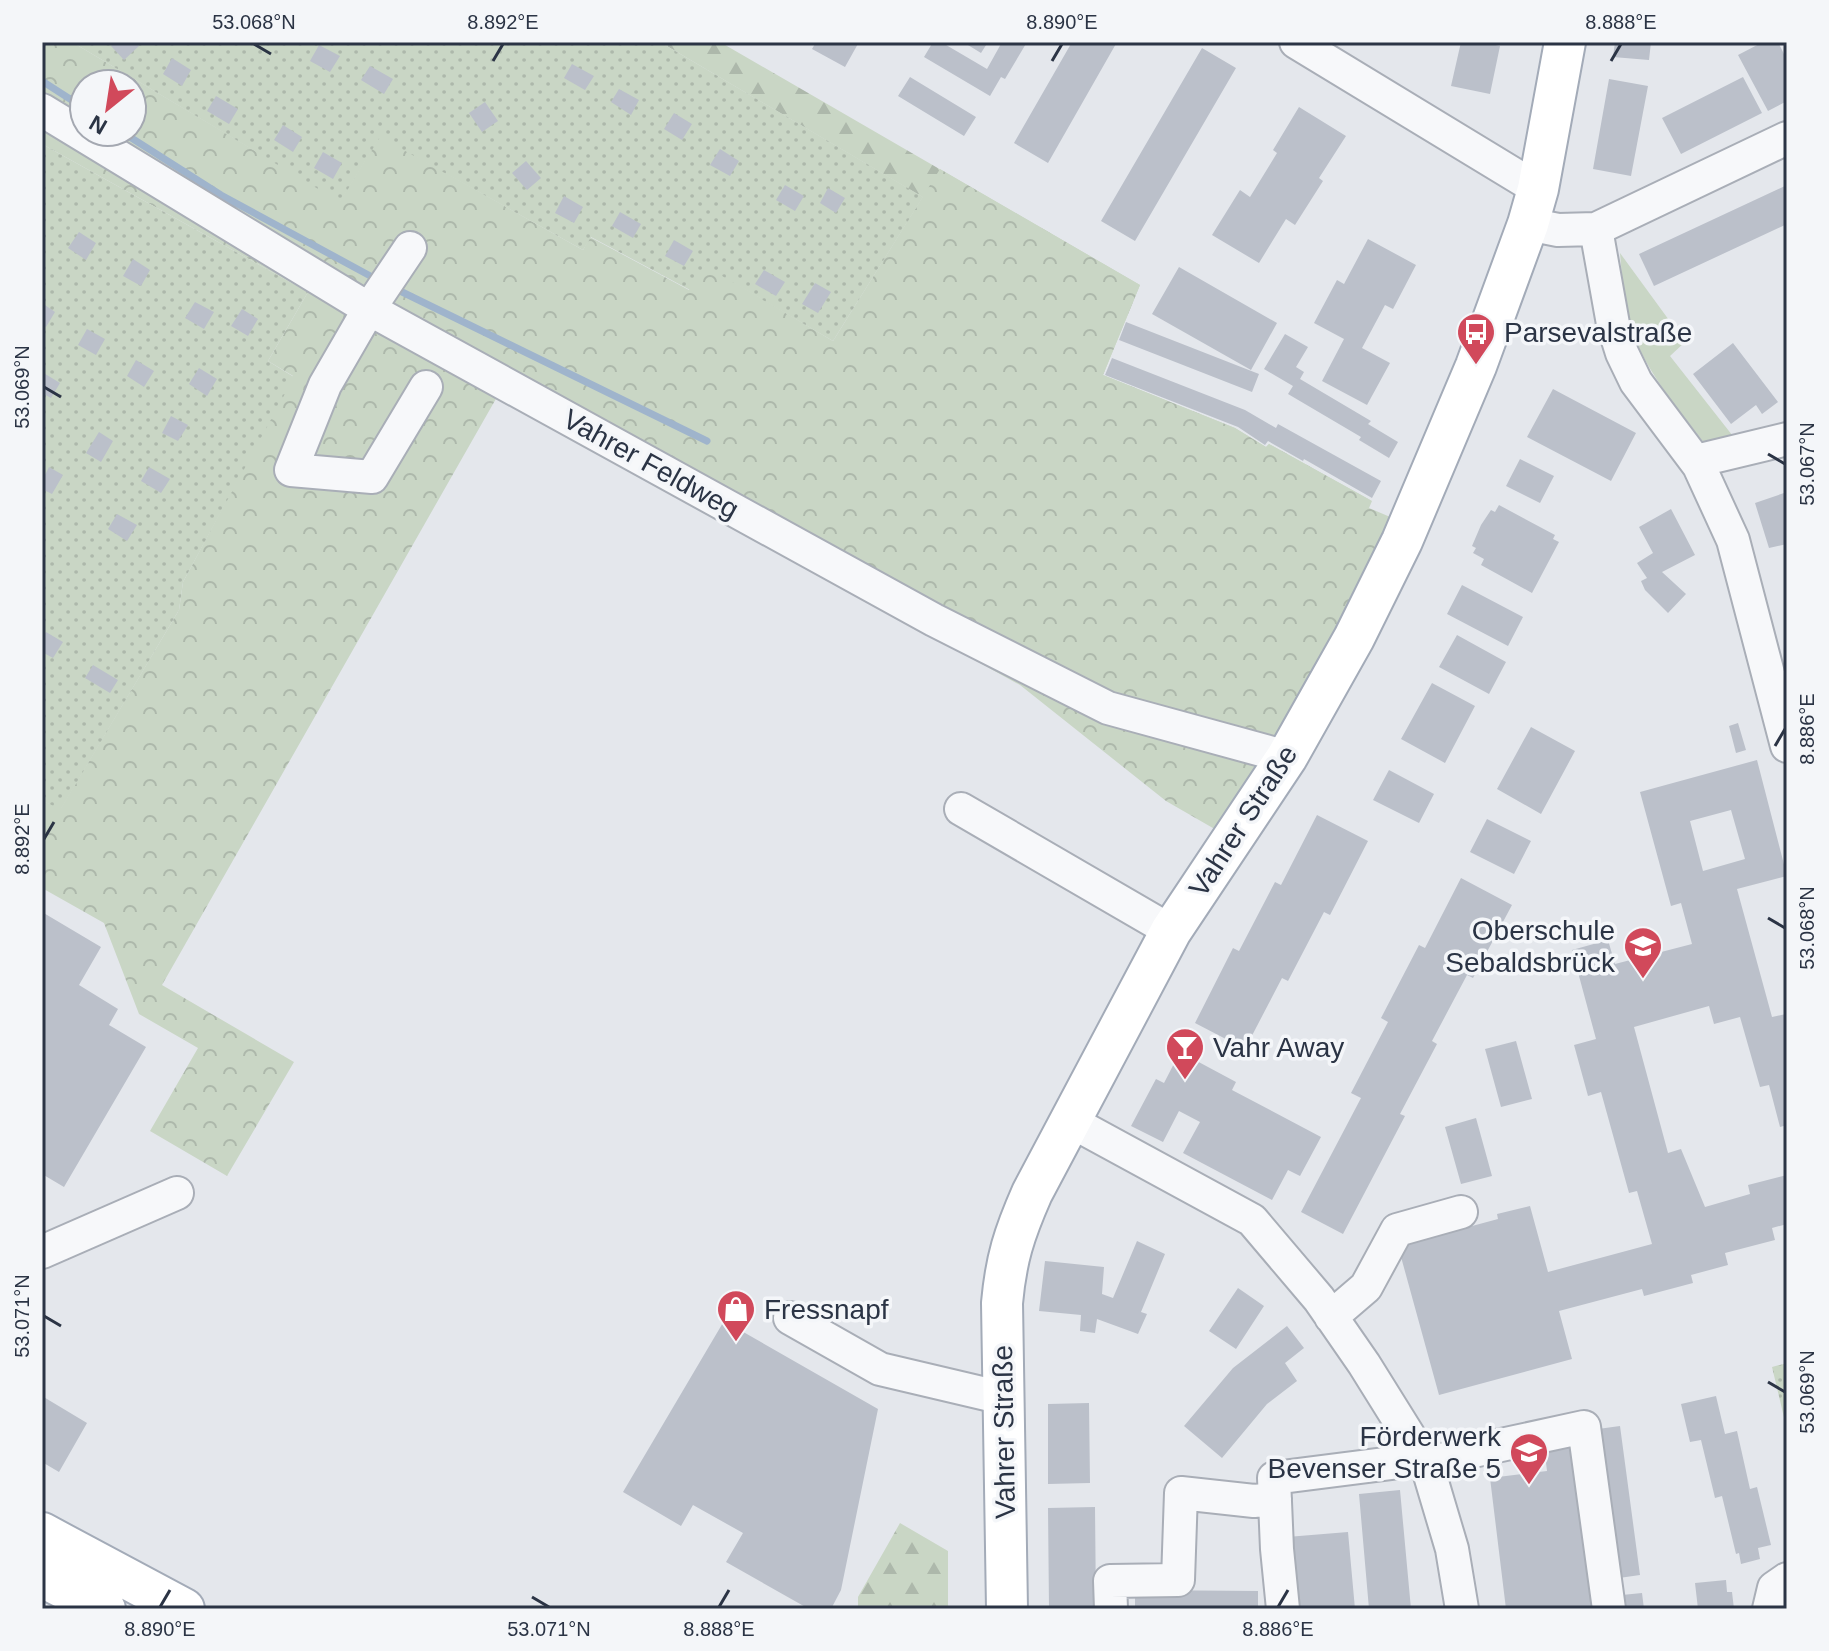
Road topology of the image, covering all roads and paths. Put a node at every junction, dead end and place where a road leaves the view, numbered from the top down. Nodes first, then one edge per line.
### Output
1 (1296, 42) edge
2 (1565, 42) edge
3 (42, 110) edge
4 (1787, 138) edge
5 (1533, 206) junction
6 (1596, 229) junction
7 (410, 248) dead end
8 (369, 309) junction
9 (426, 387) dead end
10 (1787, 439) edge
11 (1696, 461) junction
12 (1787, 746) edge
13 (1287, 757) junction
14 (961, 809) dead end
15 (1171, 931) junction
16 (1070, 1121) junction
17 (177, 1193) dead end
18 (1461, 1212) dead end
19 (42, 1252) edge
20 (1331, 1317) junction
21 (790, 1318) dead end
22 (1003, 1398) junction
23 (1422, 1457) junction
24 (1275, 1499) junction
25 (42, 1533) edge
26 (42, 1577) edge
27 (1787, 1579) edge
28 (105, 1609) edge
29 (184, 1609) edge
30 (1007, 1609) edge
31 (1111, 1609) edge
32 (1283, 1609) edge
33 (1462, 1609) edge
34 (1609, 1609) edge
35 (1769, 1609) edge

1 - 5 street
2 - 5 main road, Vahrer Straße
3 - 8 street, Vahrer Feldweg
4 - 6 street
5 - 6 street
5 - 13 main road, Vahrer Straße
6 - 11 street
7 - 8 street
8 - 9 street
8 - 13 street, Vahrer Feldweg
10 - 11 street
11 - 12 street
13 - 15 main road, Vahrer Straße
14 - 15 street
15 - 16 main road, Vahrer Straße
16 - 20 street
16 - 22 main road, Vahrer Straße
17 - 19 street
18 - 20 street
20 - 23 street
21 - 22 street
22 - 30 main road, Vahrer Straße
23 - 24 street
23 - 33 street
23 - 34 street
24 - 31 street
24 - 32 street
25 - 29 main road
26 - 28 main road
27 - 35 street

